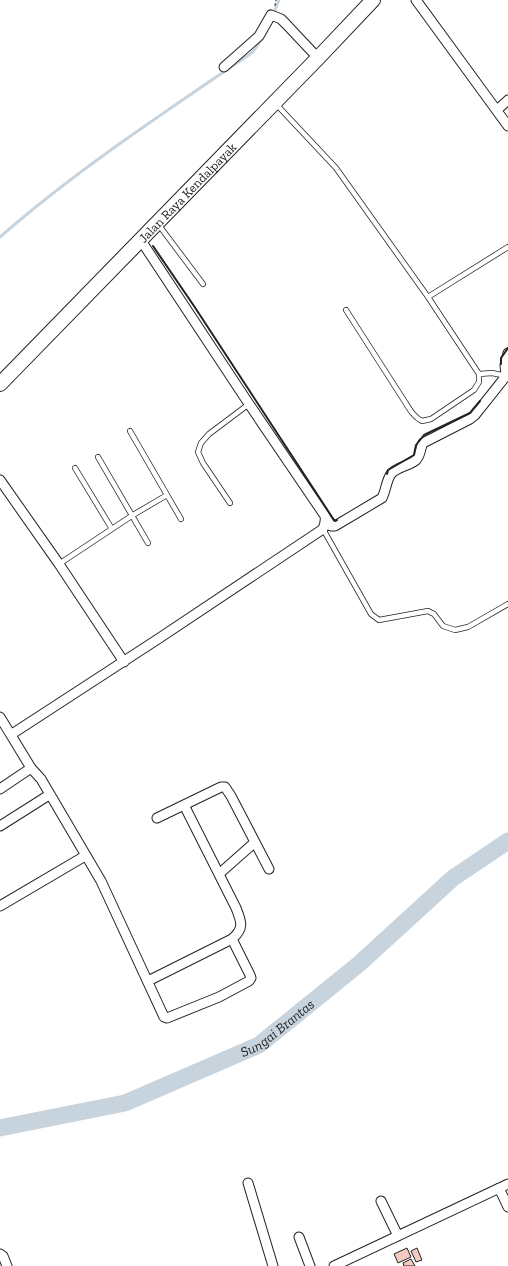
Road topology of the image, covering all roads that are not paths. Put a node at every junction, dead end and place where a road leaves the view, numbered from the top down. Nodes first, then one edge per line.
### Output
1 (373, 0) edge
2 (416, 0) edge
3 (318, 58) junction
4 (224, 67) dead end
5 (508, 100) edge
6 (274, 103) junction
7 (496, 110) junction
8 (508, 126) edge
9 (157, 223) junction
10 (140, 240) junction
11 (508, 247) edge
12 (203, 284) dead end
13 (428, 297) junction
14 (346, 310) dead end
15 (508, 353) edge
16 (479, 374) junction
17 (507, 376) edge
18 (0, 384) edge
19 (249, 404) junction
20 (130, 431) dead end
21 (98, 457) dead end
22 (75, 468) dead end
23 (0, 480) edge
24 (168, 495) junction
25 (230, 503) dead end
26 (132, 515) junction
27 (326, 518) junction
28 (181, 519) dead end
29 (112, 529) junction
30 (323, 529) junction
31 (148, 543) dead end
32 (59, 564) junction
33 (508, 604) edge
34 (124, 662) junction
35 (0, 717) edge
36 (12, 734) junction
37 (32, 768) junction
38 (0, 789) edge
39 (49, 795) junction
40 (184, 805) junction
41 (157, 818) dead end
42 (0, 826) edge
43 (255, 842) junction
44 (85, 856) junction
45 (269, 869) dead end
46 (219, 874) junction
47 (0, 906) edge
48 (232, 939) junction
49 (148, 981) junction
50 (248, 1183) dead end
51 (508, 1184) edge
52 (499, 1188) junction
53 (381, 1201) dead end
54 (508, 1206) edge
55 (299, 1236) dead end
56 (398, 1236) junction
57 (0, 1254) edge
58 (346, 1264) edge
59 (7, 1266) edge
60 (273, 1266) edge
61 (310, 1266) edge
62 (334, 1266) edge

1 - 3 main road, Jalan Raya Kendalpayak
2 - 7 street
3 - 4 street
3 - 6 main road, Jalan Raya Kendalpayak
5 - 7 street
6 - 9 main road, Jalan Raya Kendalpayak
6 - 13 lane
7 - 8 street
9 - 10 main road, Jalan Raya Kendalpayak
9 - 12 lane
10 - 18 main road, Jalan Raya Kendalpayak
10 - 19 street
11 - 13 lane
13 - 16 lane
14 - 16 lane
15 - 17 street
16 - 17 lane
17 - 27 street
19 - 25 lane
19 - 27 street
20 - 24 lane
21 - 26 lane
22 - 29 lane
23 - 32 street
24 - 26 lane
24 - 28 lane
26 - 29 lane
26 - 31 lane
27 - 30 street
29 - 32 lane
30 - 33 lane
30 - 34 street
32 - 34 street
34 - 36 street
35 - 36 street
36 - 37 street
37 - 38 street
37 - 39 street
39 - 42 street
39 - 44 street
40 - 41 street
40 - 43 street
40 - 46 street
43 - 45 street
43 - 46 street
44 - 47 street
44 - 49 street
46 - 48 street
48 - 49 street
48 - 49 street
50 - 60 street
51 - 52 street
52 - 54 street
52 - 56 street
53 - 56 street
55 - 61 street
56 - 58 street
57 - 59 street
58 - 62 street

